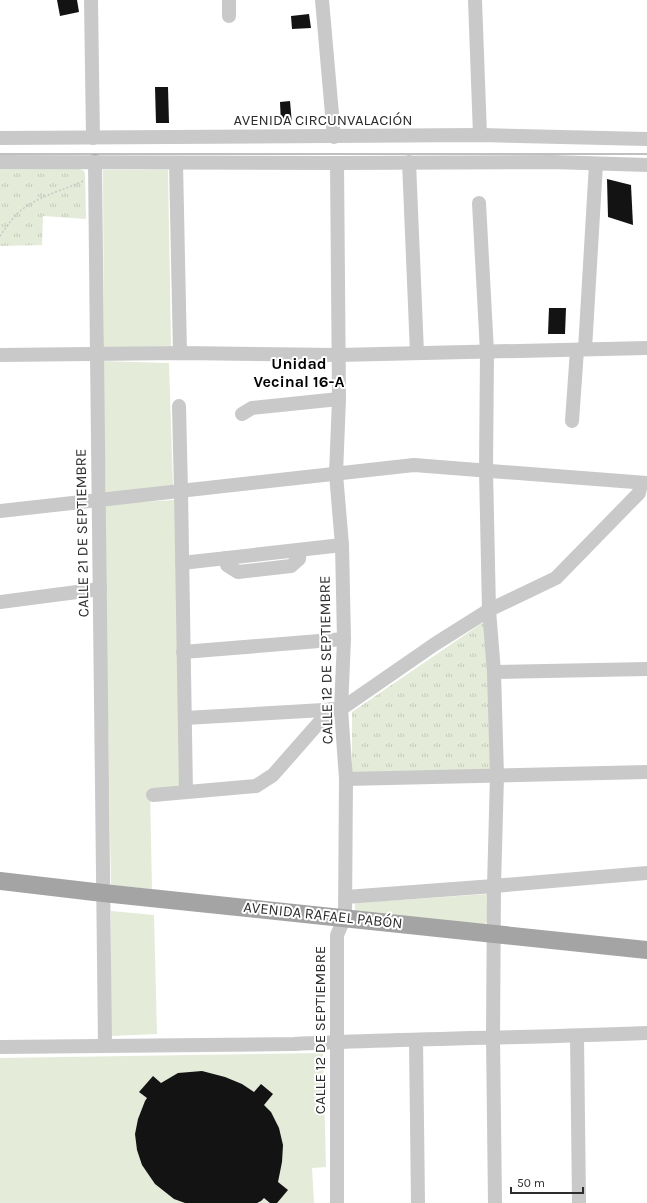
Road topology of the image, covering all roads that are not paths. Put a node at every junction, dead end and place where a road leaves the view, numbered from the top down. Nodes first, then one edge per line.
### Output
1 (91, 0) edge
2 (229, 0) edge
3 (322, 0) edge
4 (475, 0) edge
5 (229, 16) dead end
6 (480, 135) junction
7 (334, 137) junction
8 (0, 138) edge
9 (93, 138) junction
10 (647, 139) edge
11 (0, 162) edge
12 (176, 162) junction
13 (409, 162) junction
14 (337, 163) junction
15 (596, 164) junction
16 (647, 165) edge
17 (96, 168) junction
18 (479, 203) dead end
19 (647, 348) edge
20 (581, 349) junction
21 (487, 352) junction
22 (180, 353) junction
23 (417, 353) junction
24 (0, 355) edge
25 (97, 355) junction
26 (338, 355) junction
27 (339, 399) junction
28 (179, 406) dead end
29 (242, 414) dead end
30 (572, 420) dead end
31 (486, 470) junction
32 (336, 474) junction
33 (644, 483) edge
34 (181, 491) junction
35 (99, 500) junction
36 (0, 511) edge
37 (342, 545) junction
38 (182, 563) junction
39 (100, 589) junction
40 (0, 602) edge
41 (489, 610) junction
42 (344, 639) junction
43 (183, 652) junction
44 (647, 670) edge
45 (494, 672) junction
46 (336, 709) junction
47 (185, 718) junction
48 (647, 772) edge
49 (497, 776) junction
50 (346, 779) junction
51 (186, 792) junction
52 (153, 795) dead end
53 (647, 874) edge
54 (0, 880) edge
55 (494, 886) junction
56 (0, 891) edge
57 (346, 897) junction
58 (103, 898) junction
59 (343, 922) junction
60 (494, 938) junction
61 (647, 950) edge
62 (647, 960) edge
63 (647, 1033) edge
64 (577, 1036) junction
65 (493, 1037) junction
66 (416, 1040) junction
67 (336, 1042) junction
68 (105, 1045) junction
69 (0, 1047) edge
70 (579, 1202) dead end
71 (337, 1203) edge
72 (418, 1203) edge
73 (495, 1203) edge

1 - 9 street
2 - 5 street
3 - 7 street
4 - 6 street
6 - 7 street, AVENIDA CIRCUNVALACIÓN
6 - 10 street, AVENIDA CIRCUNVALACIÓN
7 - 9 street, AVENIDA CIRCUNVALACIÓN
8 - 9 street, AVENIDA CIRCUNVALACIÓN
11 - 17 street
12 - 14 street
12 - 17 street
12 - 22 street
13 - 14 street
13 - 15 street
13 - 23 street
14 - 26 street, CALLE 12 DE SEPTIEMBRE
15 - 16 street
15 - 20 street
17 - 25 street, CALLE 21 DE SEPTIEMBRE
18 - 21 street
19 - 20 street
20 - 21 street
20 - 30 street
21 - 23 street
21 - 31 street
22 - 25 street
22 - 26 street
23 - 26 street
24 - 25 street
25 - 35 street, CALLE 21 DE SEPTIEMBRE
26 - 27 street, CALLE 12 DE SEPTIEMBRE
27 - 29 street
27 - 32 street, CALLE 12 DE SEPTIEMBRE
28 - 34 street
31 - 32 street
31 - 33 street
31 - 41 street
32 - 34 street
32 - 37 street, CALLE 12 DE SEPTIEMBRE
33 - 41 street
34 - 35 street
34 - 38 street
35 - 36 street
35 - 39 street, CALLE 21 DE SEPTIEMBRE
37 - 38 street
37 - 42 street, CALLE 12 DE SEPTIEMBRE
38 - 43 street
39 - 40 street
39 - 58 street, CALLE 21 DE SEPTIEMBRE
41 - 45 street
41 - 46 street
42 - 43 street
42 - 46 street, CALLE 12 DE SEPTIEMBRE
43 - 47 street
44 - 45 street
45 - 49 street
46 - 47 street
46 - 50 street, CALLE 12 DE SEPTIEMBRE
46 - 51 street
47 - 51 street
48 - 49 street
49 - 50 street
49 - 55 street
50 - 57 street, CALLE 12 DE SEPTIEMBRE
51 - 52 street
53 - 55 street
54 - 58 main road, AVENIDA RAFAEL PABÓN
55 - 57 street
55 - 60 street
56 - 58 main road, AVENIDA RAFAEL PABÓN
57 - 59 street, CALLE 12 DE SEPTIEMBRE
58 - 59 main road, AVENIDA RAFAEL PABÓN
58 - 68 street, CALLE 21 DE SEPTIEMBRE
59 - 60 main road, AVENIDA RAFAEL PABÓN
59 - 67 street, CALLE 12 DE SEPTIEMBRE
60 - 61 main road, AVENIDA RAFAEL PABÓN
60 - 62 main road, AVENIDA RAFAEL PABÓN
60 - 65 street
63 - 64 street
64 - 65 street
64 - 70 street
65 - 66 street
65 - 73 street
66 - 67 street
66 - 72 street
67 - 68 street
67 - 71 street, CALLE 12 DE SEPTIEMBRE
68 - 69 street

